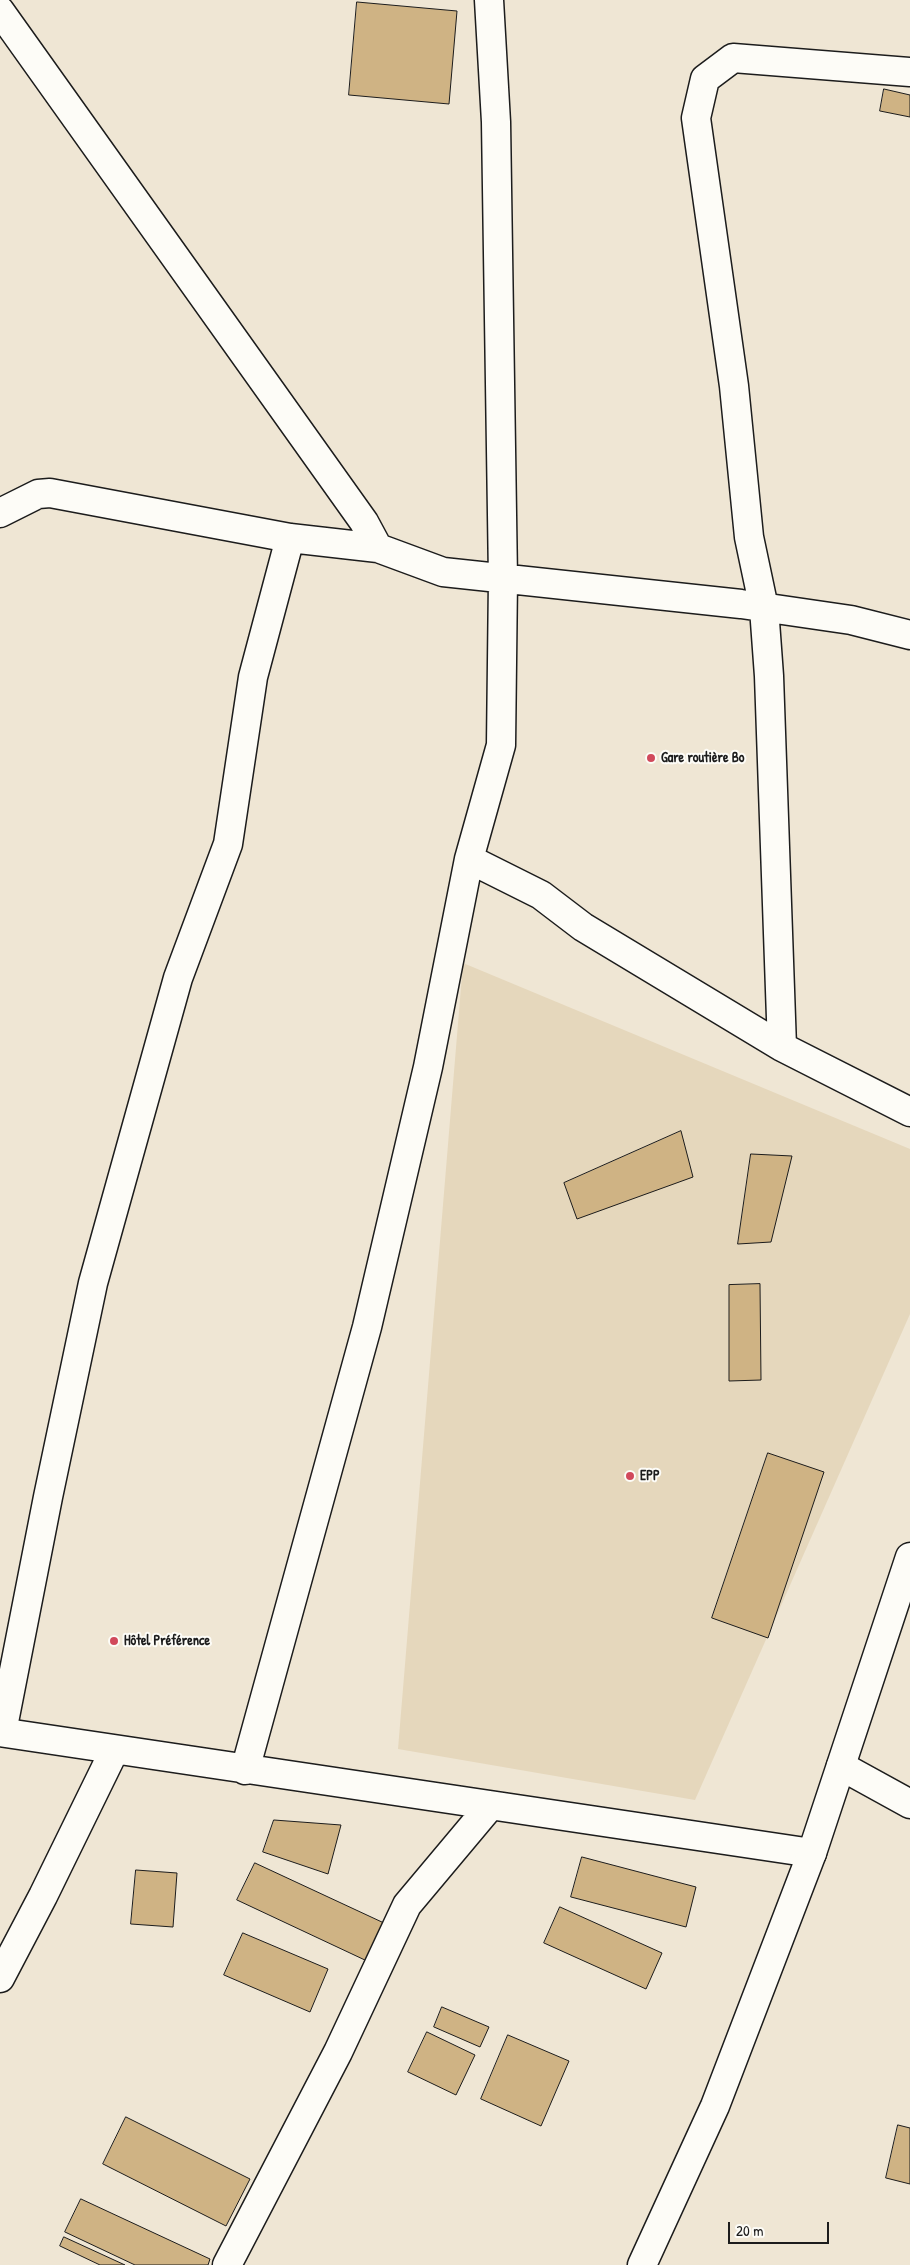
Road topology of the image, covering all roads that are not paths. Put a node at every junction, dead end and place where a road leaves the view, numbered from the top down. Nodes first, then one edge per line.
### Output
1 (489, 0) edge
2 (0, 10) edge
3 (910, 72) edge
4 (0, 513) edge
5 (290, 538) junction
6 (378, 548) junction
7 (504, 579) junction
8 (764, 608) junction
9 (910, 635) edge
10 (469, 859) junction
11 (782, 1047) junction
12 (910, 1112) edge
13 (910, 1557) edge
14 (1, 1732) edge
15 (114, 1750) junction
16 (842, 1766) junction
17 (245, 1770) junction
18 (910, 1804) edge
19 (490, 1806) junction
20 (812, 1853) junction
21 (0, 1978) edge
22 (227, 2265) edge
23 (642, 2265) edge

1 - 7 street
2 - 6 street
3 - 8 street
4 - 5 street
5 - 6 street
5 - 14 street
6 - 7 street
7 - 8 street
7 - 10 street
8 - 9 street
8 - 11 street
10 - 11 street
10 - 17 street
11 - 12 street
13 - 16 street
14 - 15 street
15 - 17 street
15 - 21 street
16 - 18 street
16 - 20 street
17 - 19 street
19 - 20 street
19 - 22 street
20 - 23 street

